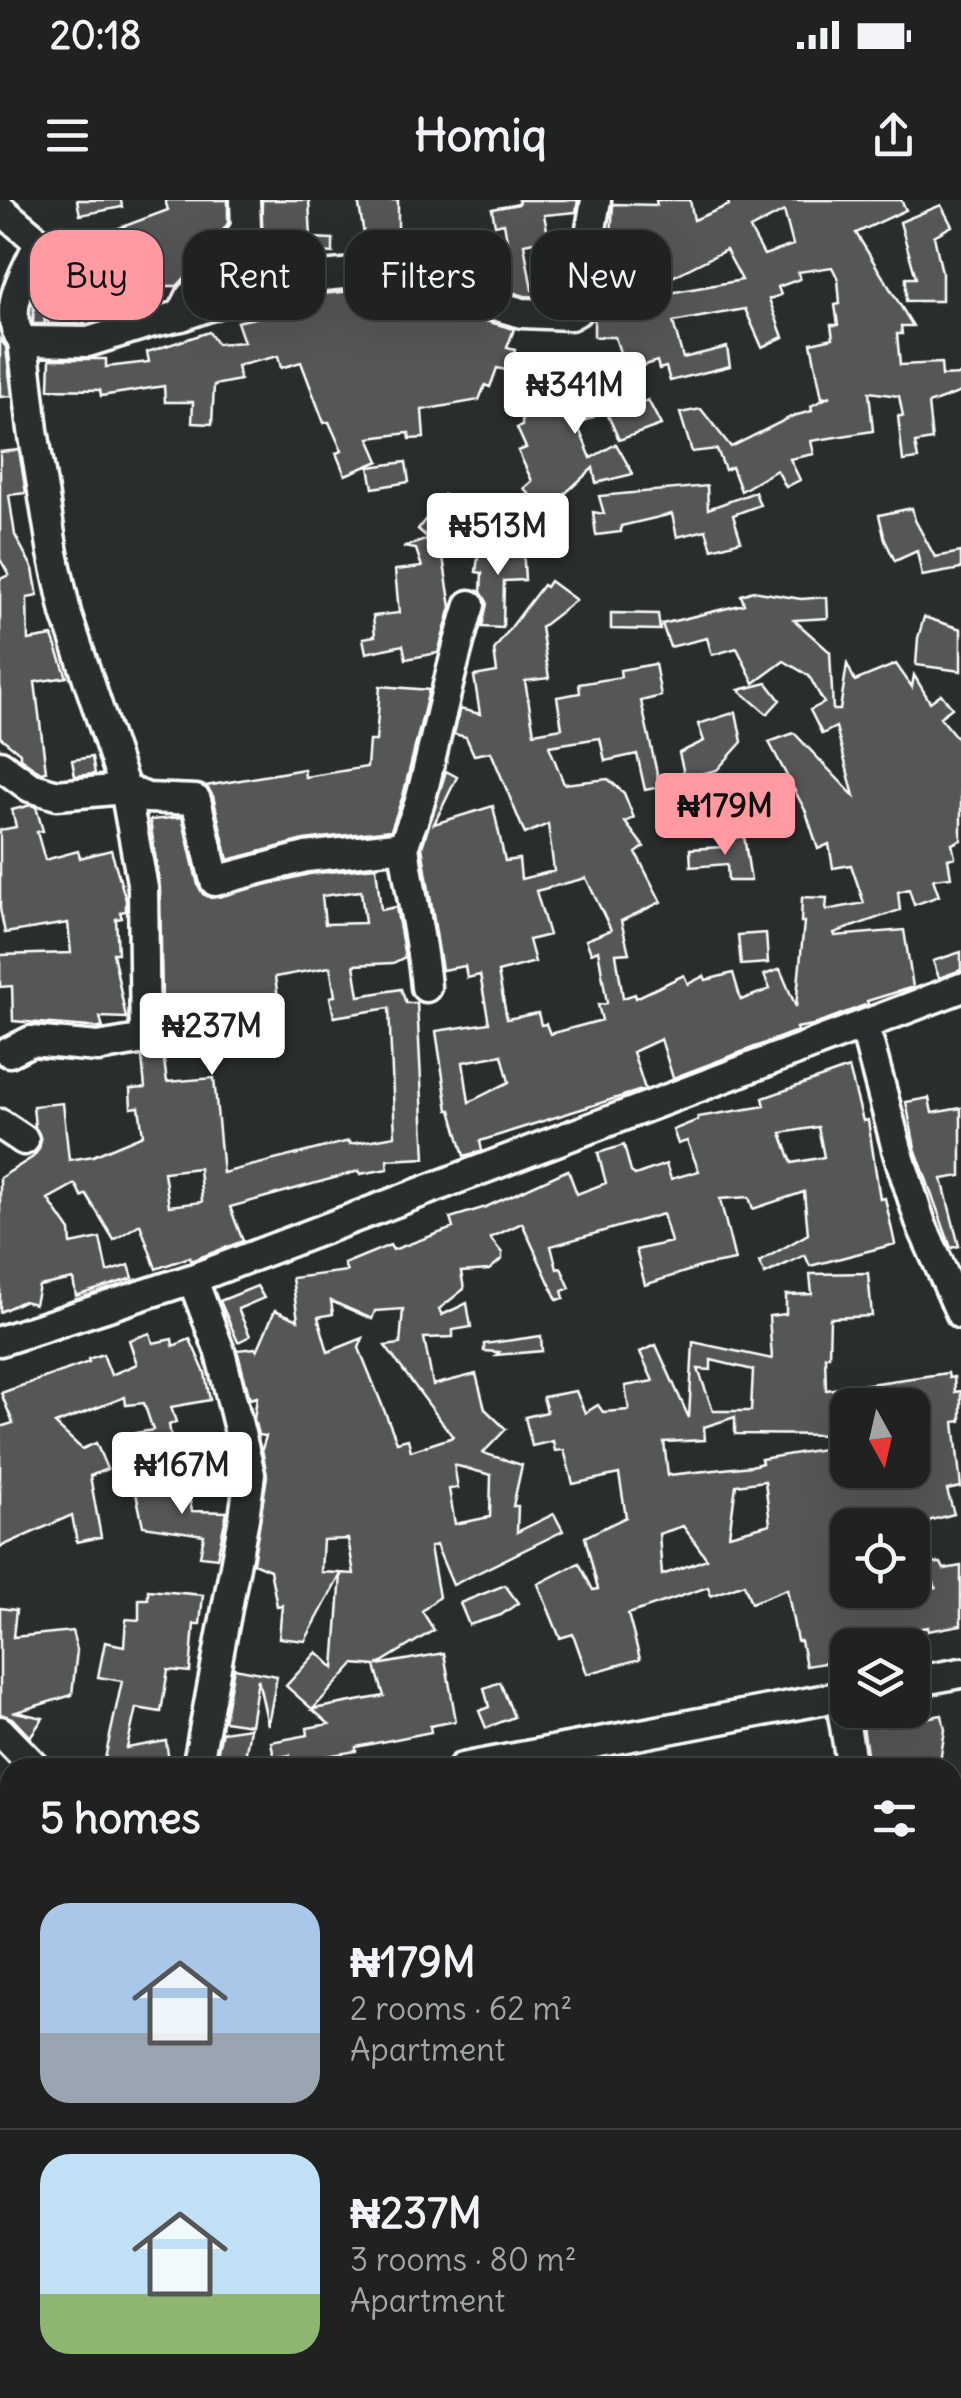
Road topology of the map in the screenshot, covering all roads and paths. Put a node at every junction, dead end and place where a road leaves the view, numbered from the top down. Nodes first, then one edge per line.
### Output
1 (246, 200) edge
2 (596, 200) edge
3 (0, 209) edge
4 (30, 236) edge
5 (30, 263) edge
6 (181, 316) junction
7 (143, 320) edge
8 (149, 323) junction
9 (23, 340) junction
10 (470, 605) dead end
11 (0, 765) edge
12 (125, 789) junction
13 (404, 846) junction
14 (426, 987) dead end
15 (961, 988) edge
16 (961, 1004) edge
17 (868, 1043) junction
18 (9, 1052) dead end
19 (197, 1291) junction
20 (961, 1314) edge
21 (0, 1342) edge
22 (0, 1356) edge
23 (961, 1673) edge
24 (930, 1679) edge
25 (830, 1698) edge
26 (848, 1728) edge
27 (0, 1731) edge
28 (26, 1758) edge
29 (199, 1758) edge
30 (514, 1758) edge
31 (851, 1758) edge

1 - 6 street
2 - 6 street
3 - 4 street
5 - 9 street
6 - 8 street
7 - 8 street
8 - 9 street
9 - 12 street
10 - 13 street
11 - 12 street
12 - 13 street
12 - 18 street
13 - 14 street
15 - 21 street
16 - 17 street
17 - 19 street
17 - 20 street
19 - 22 street
19 - 29 street
23 - 24 street
25 - 30 street
26 - 31 street
27 - 28 street

